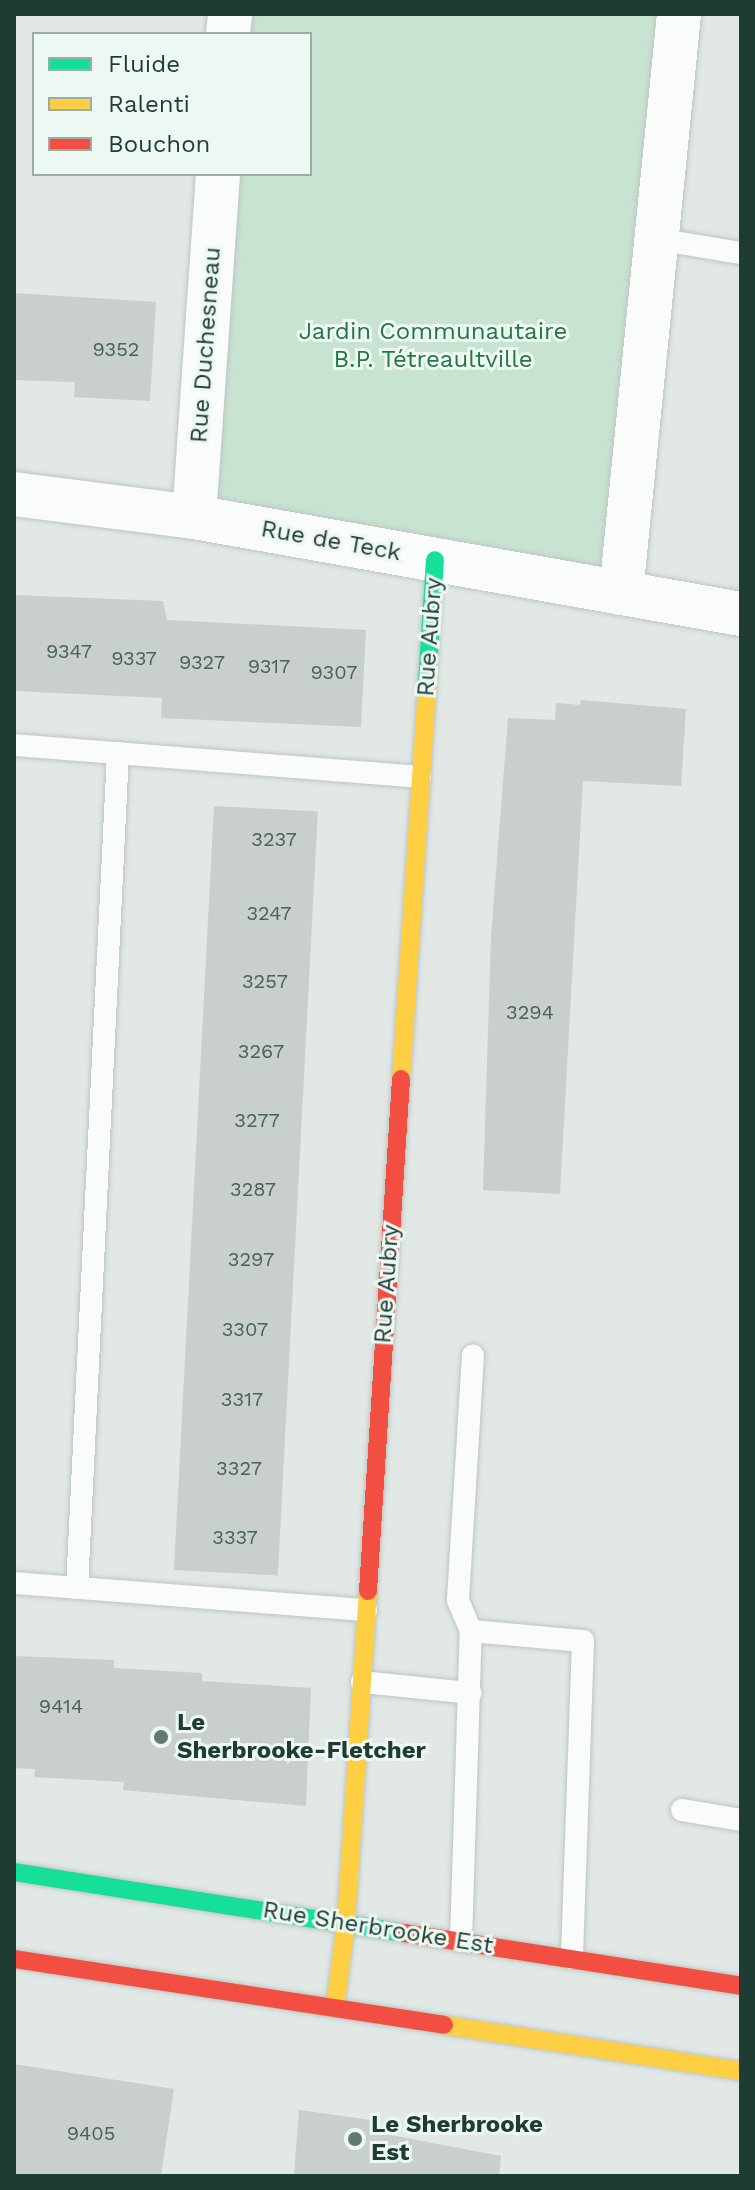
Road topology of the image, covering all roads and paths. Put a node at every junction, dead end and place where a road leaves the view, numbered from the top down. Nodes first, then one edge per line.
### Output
1 (679, 14) edge
2 (218, 176) edge
3 (656, 239) junction
4 (741, 253) edge
5 (14, 494) edge
6 (194, 517) junction
7 (435, 560) junction
8 (621, 593) junction
9 (741, 614) edge
10 (14, 745) edge
11 (118, 753) junction
12 (420, 777) junction
13 (473, 1355) dead end
14 (14, 1583) edge
15 (77, 1588) junction
16 (366, 1610) junction
17 (471, 1631) junction
18 (362, 1682) junction
19 (470, 1693) junction
20 (682, 1810) dead end
21 (741, 1820) edge
22 (14, 1872) edge
23 (346, 1922) junction
24 (461, 1941) junction
25 (572, 1958) junction
26 (14, 1959) edge
27 (741, 1986) edge
28 (335, 2008) junction
29 (741, 2071) edge

1 - 3 street
2 - 6 street, Rue Duchesneau
3 - 4 lane
3 - 8 street
5 - 6 street, Rue de Teck
6 - 7 street, Rue de Teck
7 - 8 street, Rue de Teck
7 - 12 main road, Rue Aubry
8 - 9 street, Rue de Teck
10 - 11 lane
11 - 12 lane
11 - 15 lane
12 - 16 main road, Rue Aubry
13 - 17 lane
14 - 15 lane
15 - 16 lane
16 - 18 main road, Rue Aubry
17 - 19 lane
17 - 25 lane
18 - 19 lane
18 - 23 main road, Rue Aubry
19 - 24 lane
20 - 21 lane
22 - 23 main road, Rue Sherbrooke Est
23 - 24 main road, Rue Sherbrooke Est
23 - 28 main road, Rue Aubry
24 - 25 main road, Rue Sherbrooke Est
25 - 27 main road, Rue Sherbrooke Est
26 - 28 main road
28 - 29 main road

